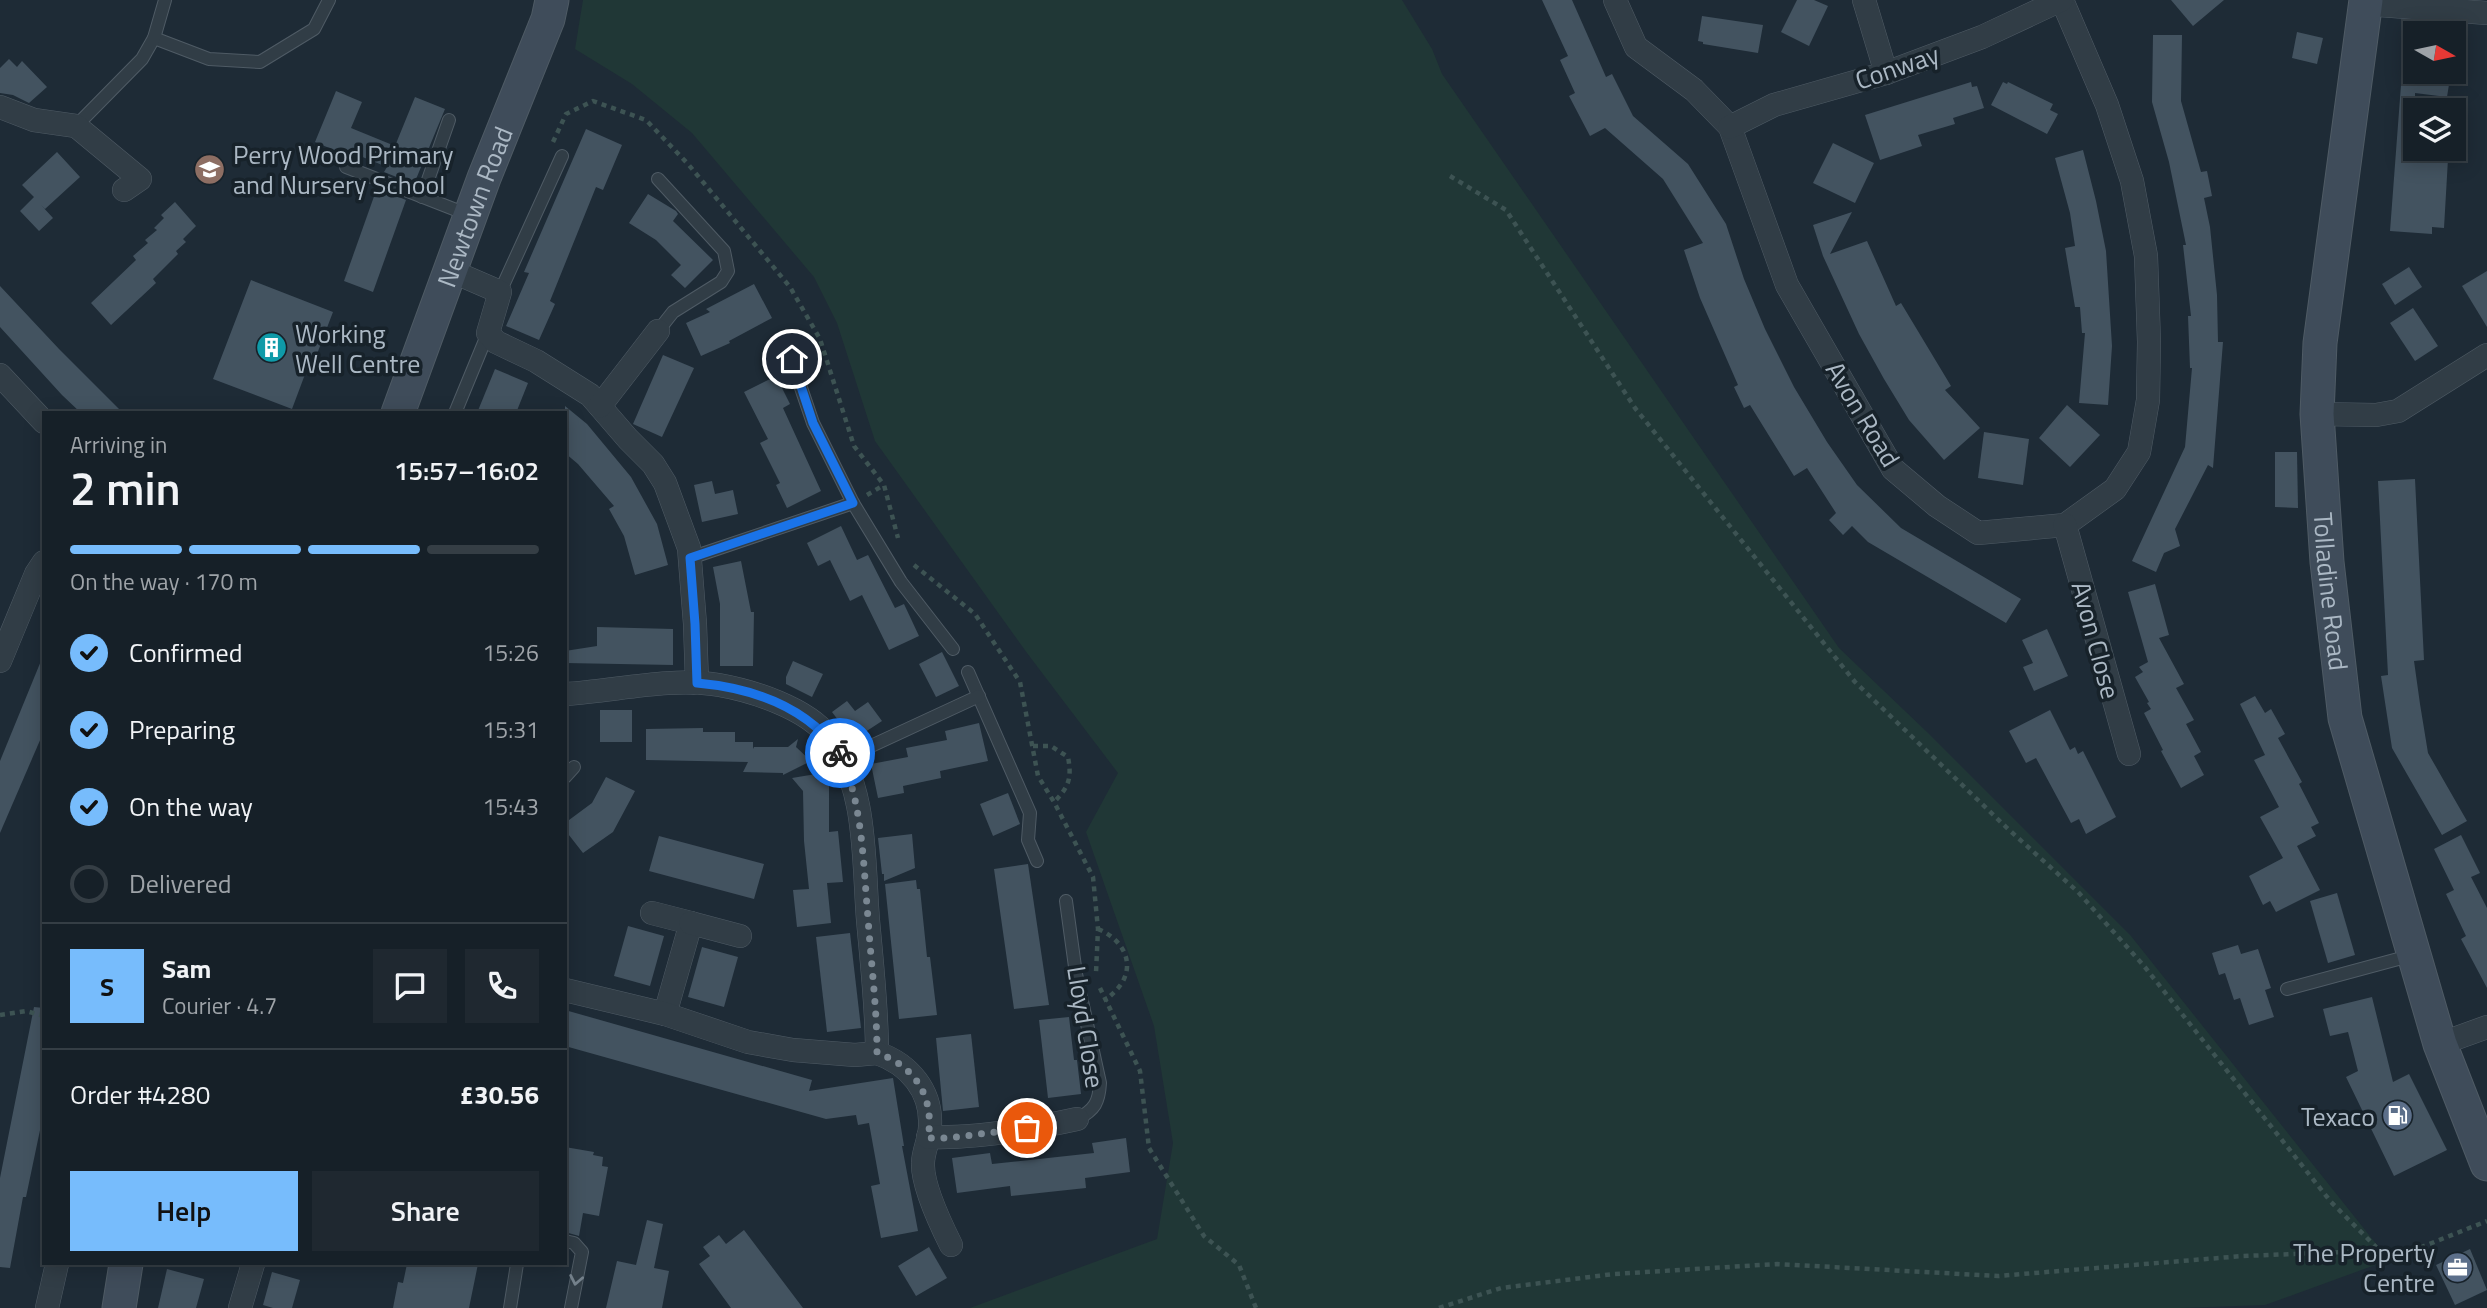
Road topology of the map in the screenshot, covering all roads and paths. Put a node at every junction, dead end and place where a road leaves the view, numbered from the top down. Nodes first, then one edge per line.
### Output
1 (165, 0) edge
2 (329, 0) edge
3 (552, 0) edge
4 (1615, 0) edge
5 (1864, 0) edge
6 (2061, 0) edge
7 (2365, 2) edge
8 (2487, 13) edge
9 (154, 38) junction
10 (1886, 73) junction
11 (0, 107) edge
12 (449, 120) dead end
13 (76, 125) junction
14 (1730, 127) junction
15 (562, 156) dead end
16 (346, 167) dead end
17 (1450, 176) dead end
18 (658, 178) dead end
19 (124, 190) dead end
20 (422, 197) junction
21 (470, 215) junction
22 (449, 270) junction
23 (500, 292) junction
24 (658, 331) joint
25 (488, 333) junction
26 (785, 338) dead end
27 (2487, 355) edge
28 (0, 375) edge
29 (600, 406) junction
30 (399, 411) edge
31 (456, 411) edge
32 (2316, 414) junction
33 (42, 420) edge
34 (853, 503) junction
35 (2065, 525) junction
36 (690, 558) junction
37 (42, 565) edge
38 (953, 649) dead end
39 (0, 661) edge
40 (968, 672) dead end
41 (697, 683) junction
42 (567, 694) edge
43 (979, 696) junction
44 (1033, 746) dead end
45 (2129, 754) dead end
46 (843, 759) junction
47 (1054, 802) dead end
48 (1037, 861) dead end
49 (1066, 901) dead end
50 (652, 913) dead end
51 (691, 923) junction
52 (1098, 929) dead end
53 (740, 936) dead end
54 (2414, 955) junction
55 (2287, 989) dead end
56 (567, 990) edge
57 (1105, 1001) dead end
58 (665, 1014) junction
59 (0, 1015) edge
60 (42, 1015) edge
61 (2487, 1027) edge
62 (2440, 1044) junction
63 (877, 1053) junction
64 (1077, 1119) joint
65 (928, 1138) junction
66 (2487, 1164) edge
67 (2487, 1221) edge
68 (567, 1242) edge
69 (951, 1245) dead end
70 (2389, 1260) junction
71 (57, 1265) edge
72 (126, 1265) edge
73 (253, 1265) edge
74 (517, 1265) edge
75 (47, 1308) edge
76 (118, 1308) edge
77 (240, 1308) edge
78 (510, 1308) edge
79 (571, 1308) edge
80 (1438, 1308) edge

1 - 9 lane
2 - 9 lane
3 - 21 main road, Newtown Road
4 - 14 street, Avon Road
5 - 10 street
6 - 10 street, Conway
6 - 35 street
7 - 8 street
7 - 32 main road, Tolladine Road
9 - 13 lane
10 - 14 street, Conway
11 - 13 street
12 - 20 lane
13 - 19 street
14 - 35 street, Avon Road
15 - 23 lane
16 - 20 lane
17 - 70 path
18 - 24 lane
20 - 21 lane
21 - 22 main road, Newtown Road
22 - 23 street
22 - 30 main road, Newtown Road
23 - 25 street
24 - 29 street
25 - 29 street
25 - 31 lane
26 - 34 lane
27 - 32 street
28 - 33 street
29 - 36 street
32 - 54 main road, Tolladine Road
34 - 36 lane
34 - 38 lane
35 - 45 street, Avon Close
36 - 41 street
37 - 39 street
40 - 43 lane
41 - 42 street
41 - 46 street
43 - 46 lane
43 - 48 lane
44 - 47 path
46 - 63 street
49 - 64 lane, Lloyd Close
50 - 51 street
51 - 53 street
51 - 58 street
52 - 57 path
54 - 55 lane
54 - 62 main road, Tolladine Road
56 - 58 street
58 - 63 street
59 - 60 path
61 - 62 street
62 - 66 main road, Tolladine Road
63 - 65 street
64 - 65 street, Lloyd Close
65 - 69 street
67 - 70 path
68 -> 79 lane
70 - 80 path
71 - 75 street
72 - 76 main road
73 - 77 street
74 - 78 lane

